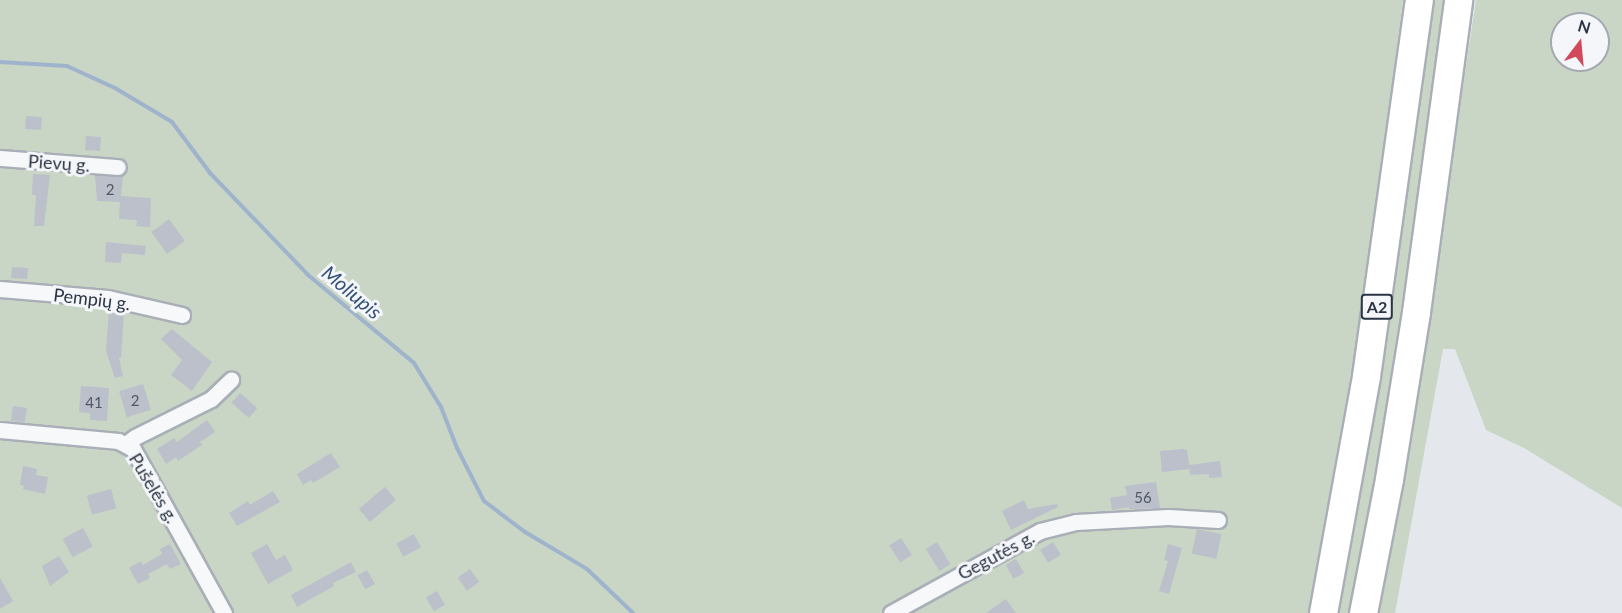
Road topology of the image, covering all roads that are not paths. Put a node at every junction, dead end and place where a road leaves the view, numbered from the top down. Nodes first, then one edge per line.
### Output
1 (1419, 0) edge
2 (1458, 0) edge
3 (0, 158) edge
4 (118, 167) dead end
5 (0, 289) edge
6 (182, 315) dead end
7 (231, 380) dead end
8 (0, 430) edge
9 (126, 444) junction
10 (1218, 520) dead end
11 (224, 613) edge
12 (891, 613) edge
13 (1323, 613) edge
14 (1363, 613) edge

1 - 13 highway, A2
2 - 14 highway, A2
3 - 4 street, Pievų g.
5 - 6 street, Pempių g.
7 - 9 street
8 - 9 street, Pušelės g.
9 - 11 street, Pušelės g.
10 - 12 street, Gegutės g.

